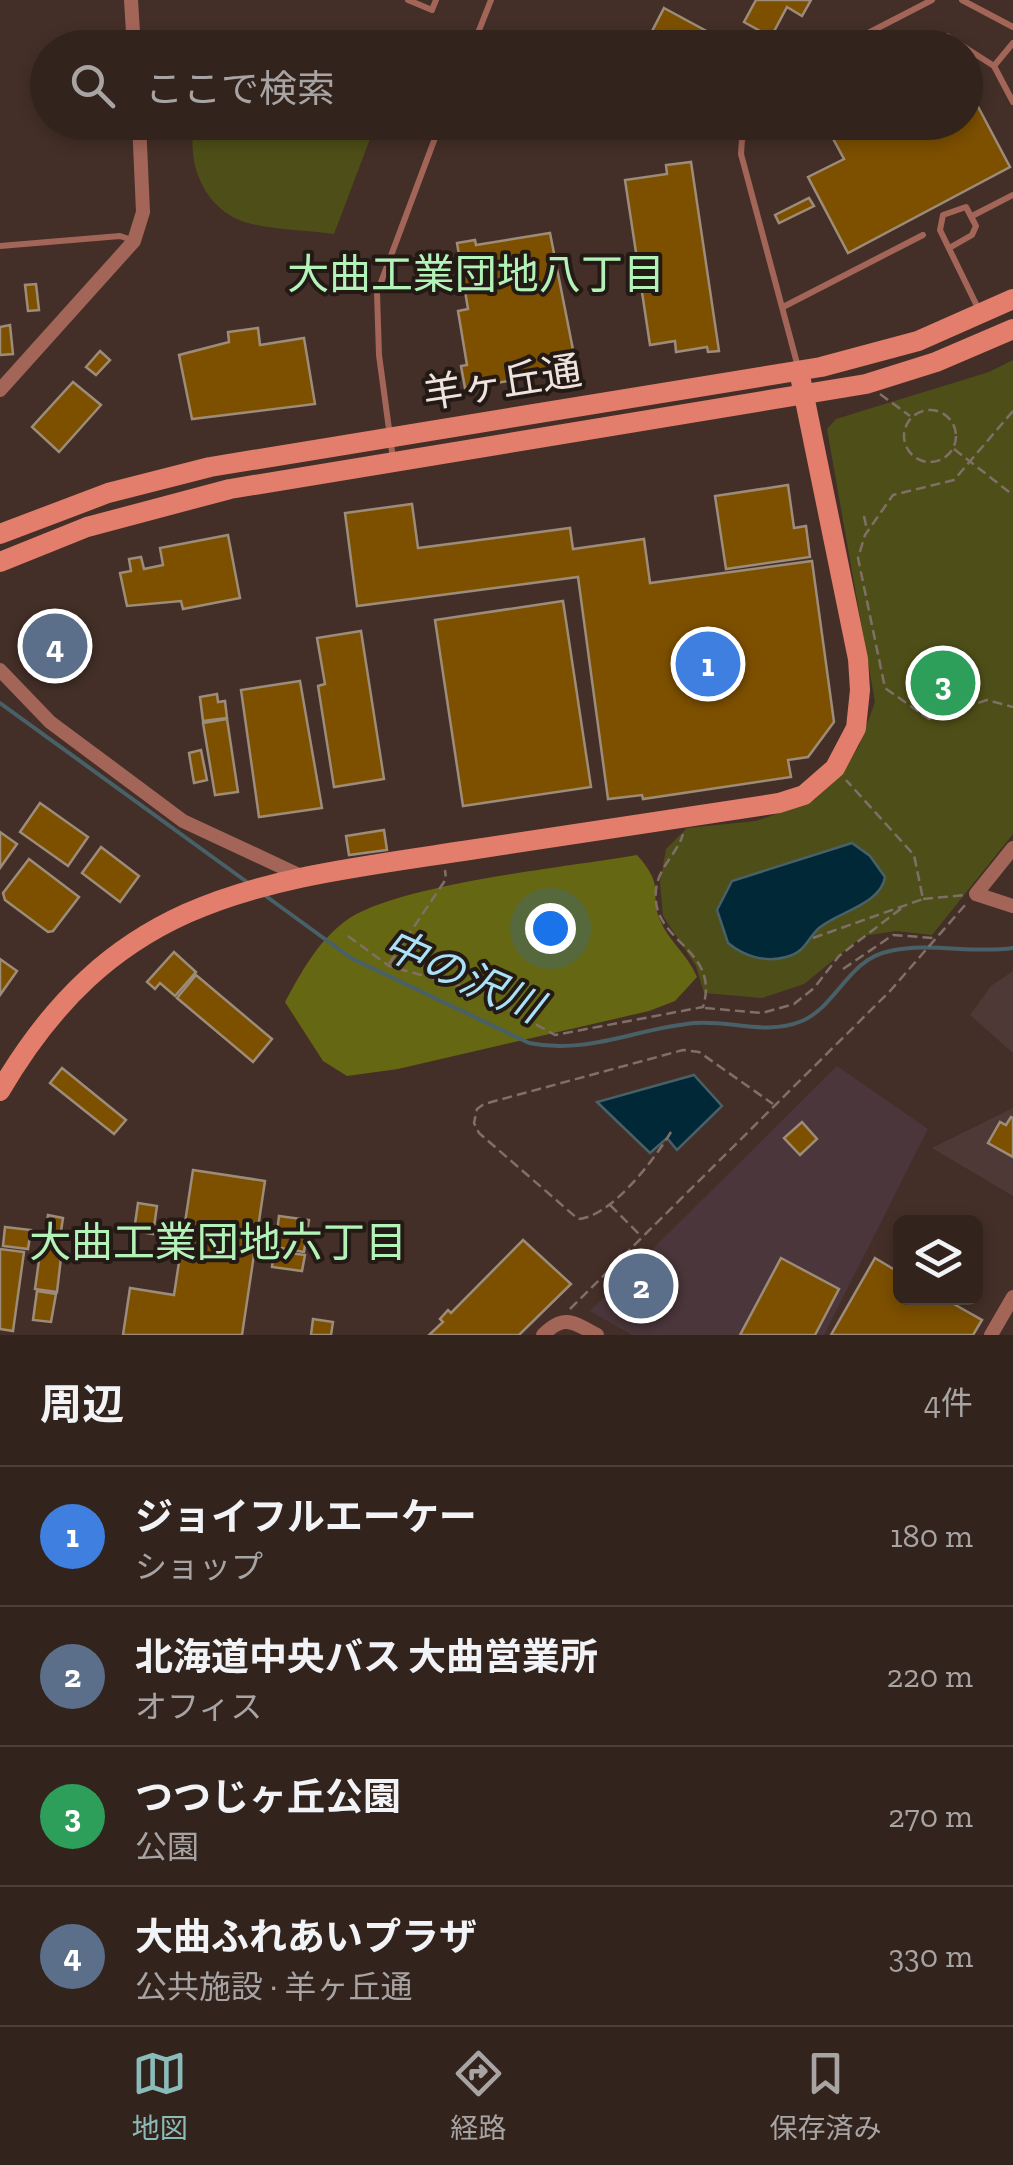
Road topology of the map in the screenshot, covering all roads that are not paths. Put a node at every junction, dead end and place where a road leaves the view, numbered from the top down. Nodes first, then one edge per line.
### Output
1 (131, 0) edge
2 (408, 0) edge
3 (436, 0) edge
4 (491, 0) edge
5 (932, 0) edge
6 (962, 0) edge
7 (1013, 26) edge
8 (133, 30) edge
9 (479, 30) edge
10 (873, 30) edge
11 (1013, 44) edge
12 (983, 59) edge
13 (994, 66) junction
14 (1013, 102) edge
15 (141, 140) edge
16 (434, 140) edge
17 (742, 140) edge
18 (1013, 195) edge
19 (974, 216) junction
20 (923, 235) dead end
21 (134, 241) junction
22 (0, 246) edge
23 (950, 247) junction
24 (1013, 299) edge
25 (783, 307) junction
26 (981, 314) junction
27 (1013, 328) edge
28 (799, 372) junction
29 (0, 390) edge
30 (805, 397) junction
31 (390, 436) junction
32 (394, 462) junction
33 (0, 534) edge
34 (0, 562) edge
35 (0, 670) edge
36 (1013, 848) edge
37 (301, 876) junction
38 (1013, 906) edge
39 (0, 1091) edge
40 (1013, 1296) edge
41 (543, 1335) edge
42 (597, 1335) edge
43 (991, 1335) edge

1 - 8 street
2 - 3 lane
4 - 9 lane
5 - 10 lane
6 - 7 lane
11 - 13 lane
12 - 13 lane
13 - 14 lane
15 - 21 street
16 - 31 lane
17 - 25 lane
18 - 19 lane
19 - 23 lane
19 - 23 lane
20 - 25 lane
21 - 22 lane
21 - 29 street
23 - 26 lane
24 - 26 main road, 羊ヶ丘通
25 - 28 lane
26 - 28 main road, 羊ヶ丘通
27 - 30 main road, 羊ヶ丘通
28 - 30 main road
28 - 31 main road, 羊ヶ丘通
30 - 32 main road, 羊ヶ丘通
30 - 37 main road
31 - 32 lane
31 - 33 main road, 羊ヶ丘通
32 - 34 main road, 羊ヶ丘通
35 - 37 street
36 - 38 street
37 - 39 main road
40 - 43 street
41 - 42 street

